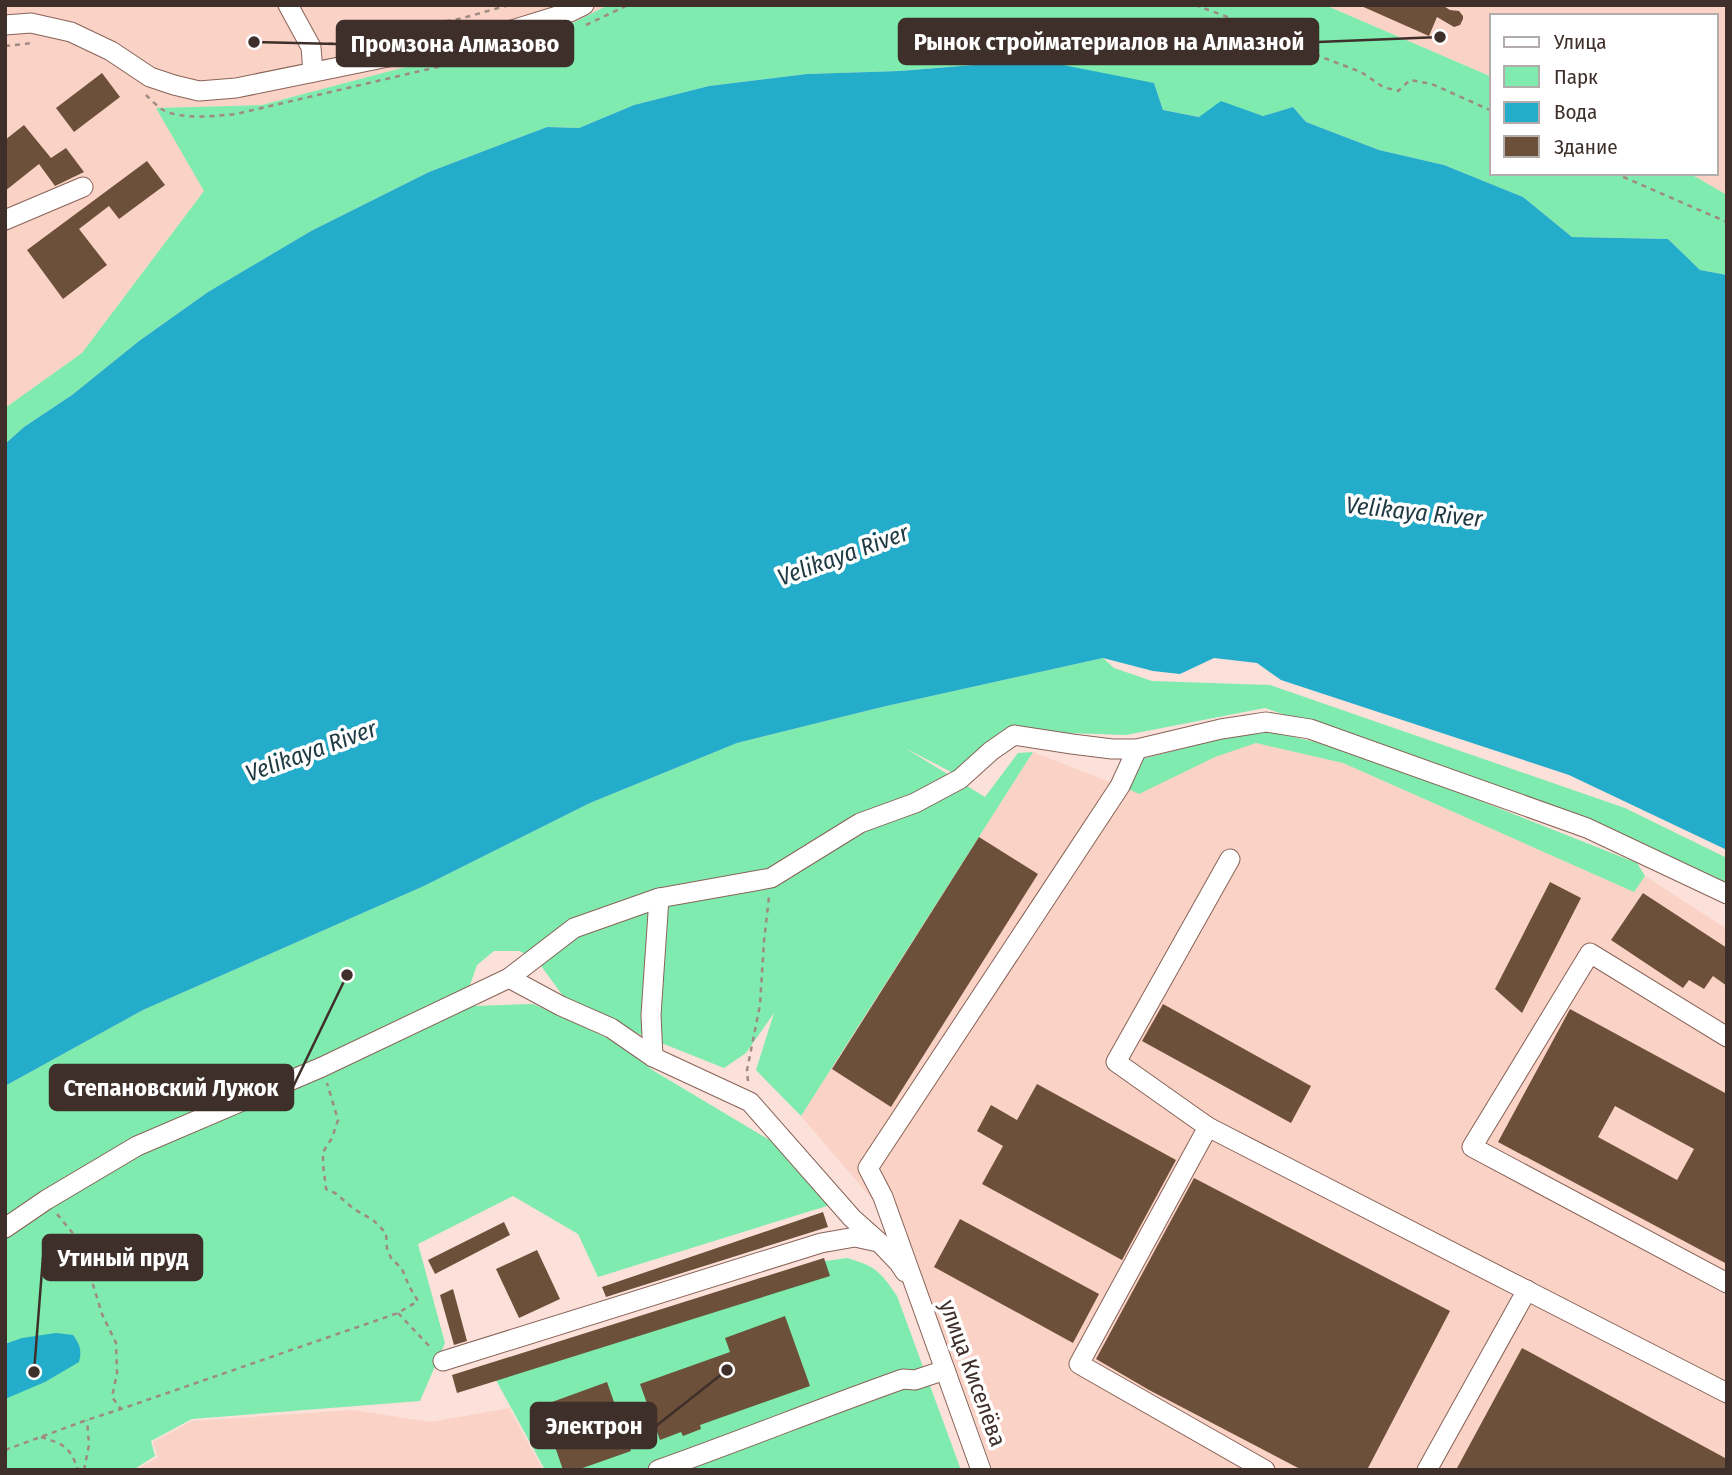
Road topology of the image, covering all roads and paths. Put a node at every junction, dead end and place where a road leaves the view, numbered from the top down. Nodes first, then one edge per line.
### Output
1 (288, 5) edge
2 (509, 5) edge
3 (584, 5) edge
4 (1195, 5) edge
5 (5, 25) edge
6 (311, 47) junction
7 (313, 72) junction
8 (1490, 110) edge
9 (1619, 175) edge
10 (83, 187) dead end
11 (5, 220) edge
12 (1727, 222) edge
13 (1137, 750) junction
14 (1230, 859) dead end
15 (771, 878) junction
16 (1727, 894) edge
17 (659, 898) junction
18 (509, 978) junction
19 (1727, 1037) edge
20 (653, 1057) junction
21 (322, 1067) junction
22 (750, 1102) junction
23 (1208, 1127) junction
24 (46, 1200) junction
25 (5, 1228) edge
26 (880, 1242) junction
27 (1727, 1283) edge
28 (1527, 1290) junction
29 (918, 1294) junction
30 (398, 1313) junction
31 (443, 1361) joint
32 (945, 1370) junction
33 (1727, 1393) edge
34 (121, 1409) junction
35 (87, 1420) junction
36 (41, 1437) junction
37 (5, 1450) edge
38 (78, 1470) edge
39 (85, 1470) edge
40 (658, 1470) edge
41 (981, 1470) edge
42 (1265, 1470) edge
43 (1427, 1470) edge

1 - 6 street
2 - 6 path
3 - 7 street
4 - 8 path
5 - 7 street
6 - 7 street
9 - 12 path
10 - 11 street
13 - 15 street
13 - 16 street
13 - 29 street
14 - 23 street
15 - 17 street
15 - 22 path
17 - 18 street
17 - 20 street
18 - 20 street
18 - 21 street
19 - 27 street
20 - 22 street
21 - 24 street
21 - 30 path
22 - 26 street
23 - 28 street
23 - 42 street
24 - 25 street
24 - 34 path
26 - 29 street
26 - 31 street
28 - 33 street
28 - 43 street
29 - 32 street, улица Киселёва
30 - 31 path
30 - 34 path
32 - 40 street
32 - 41 street, улица Киселёва
34 - 35 path
35 - 36 path
35 - 39 path
36 - 37 path
36 - 38 path

